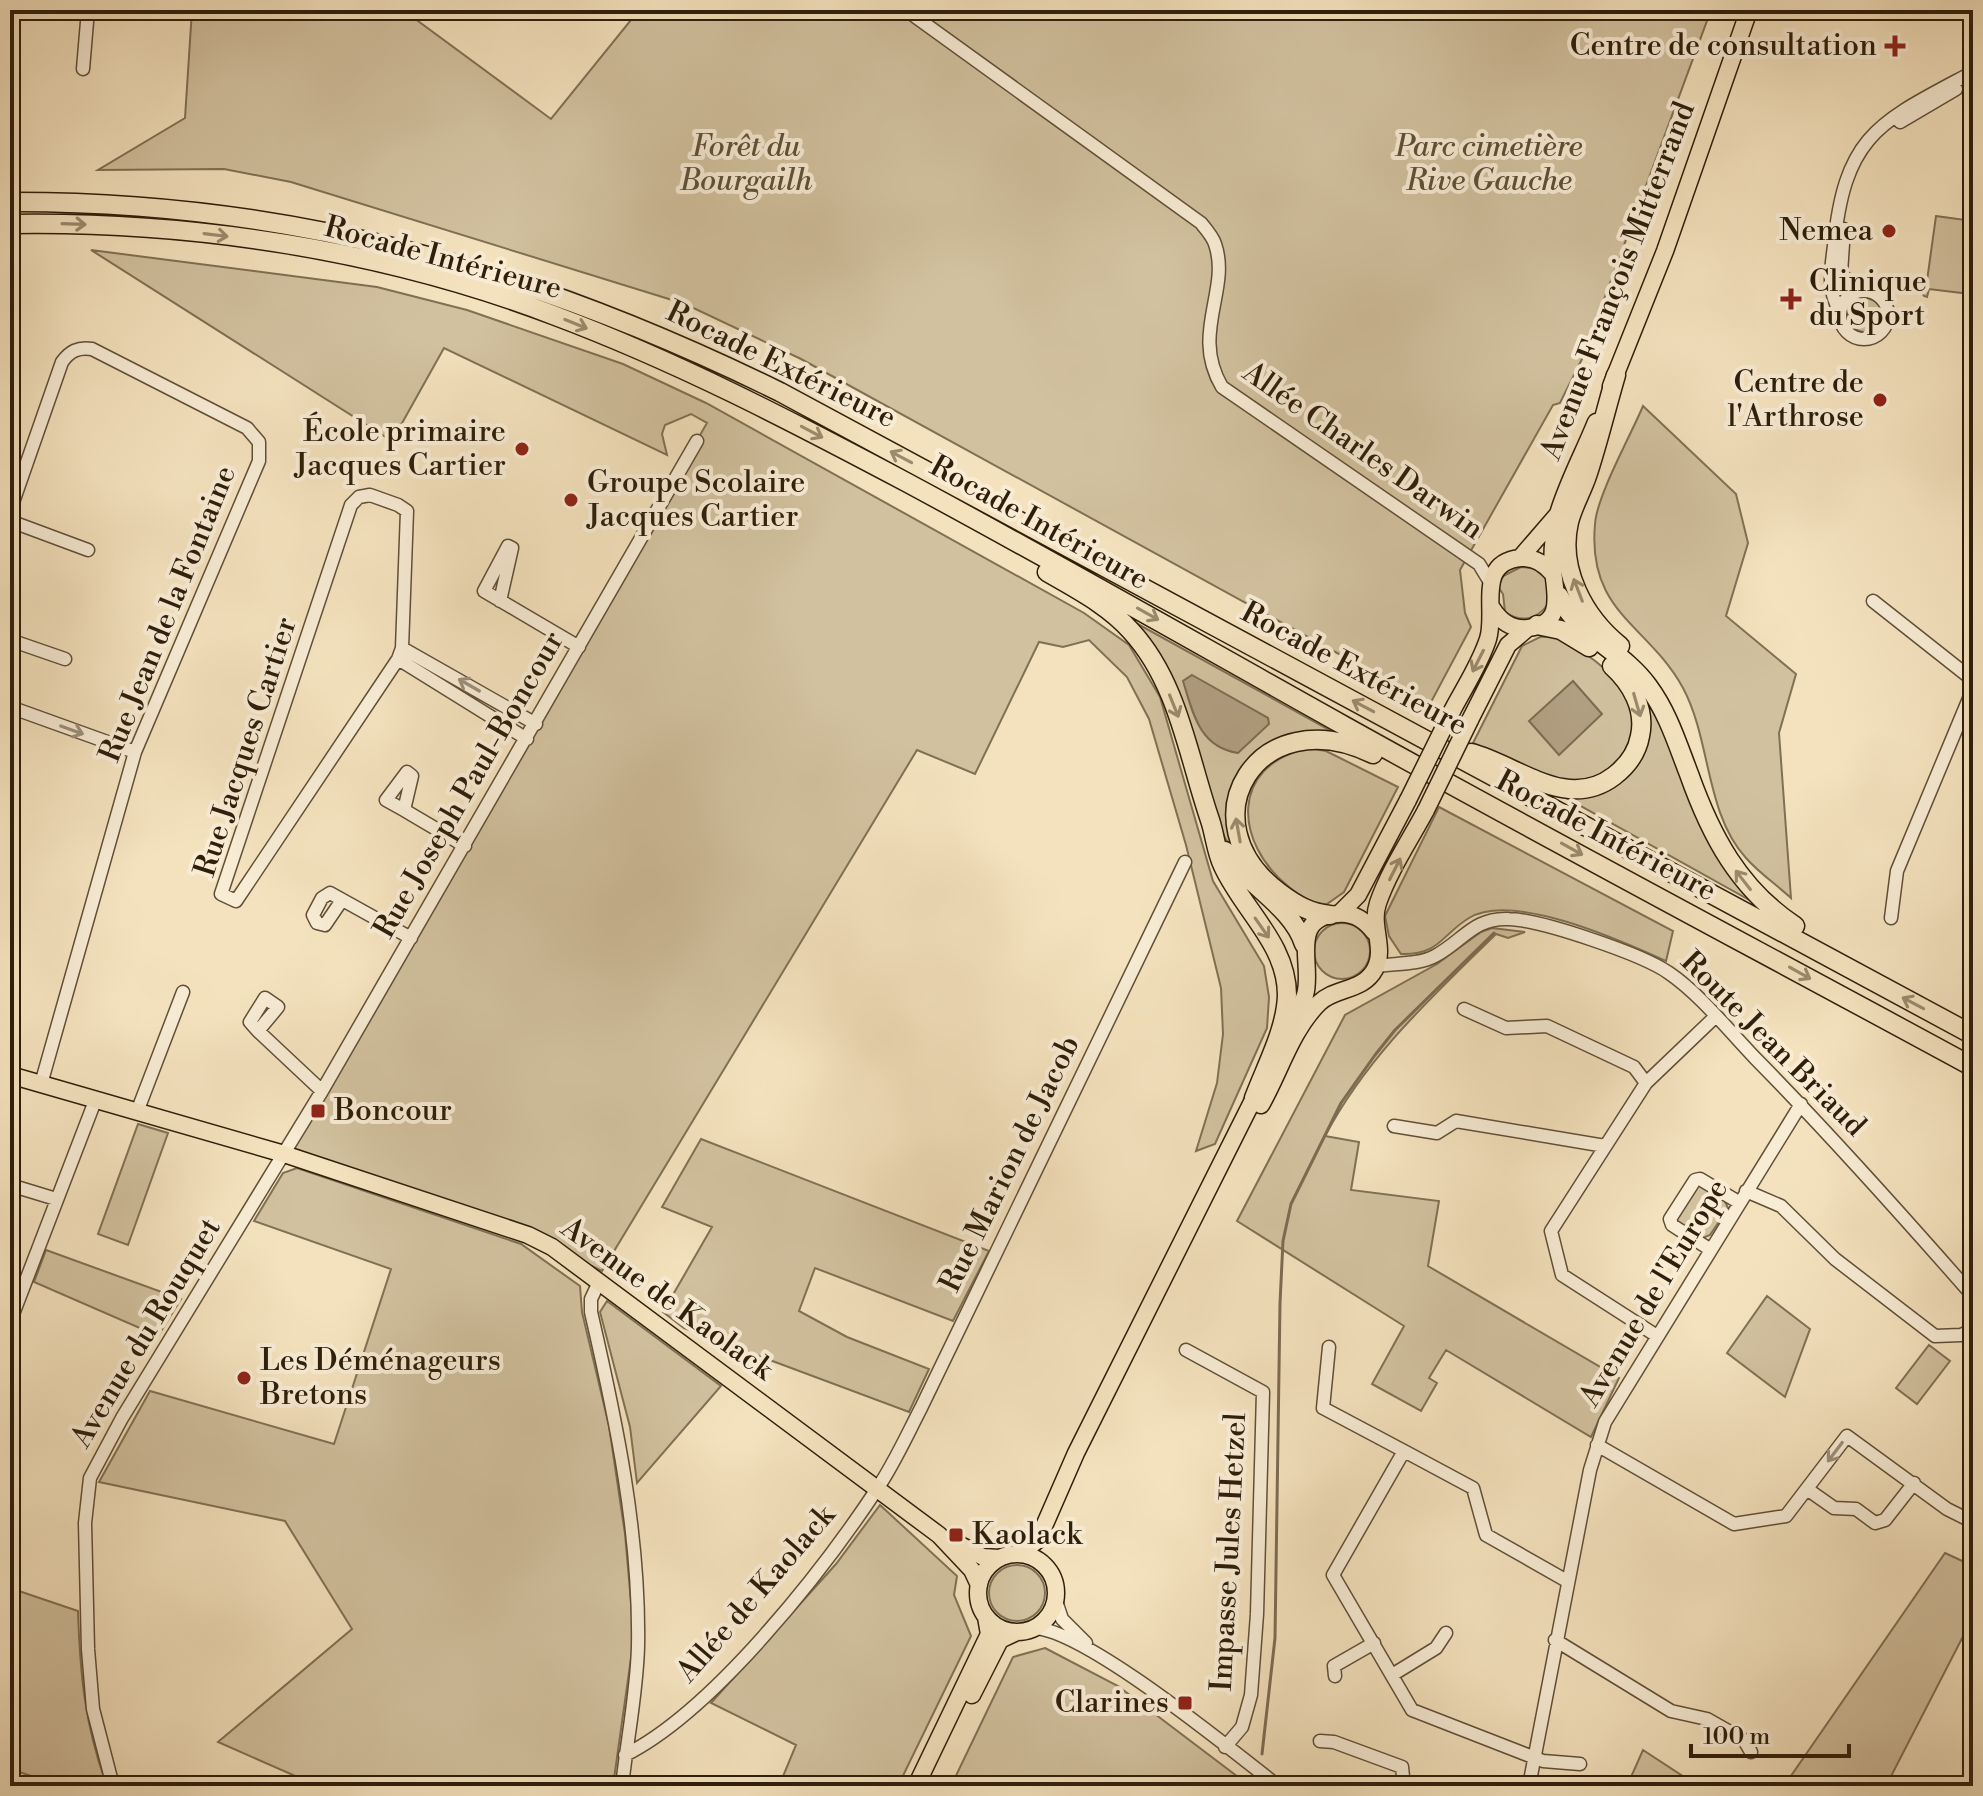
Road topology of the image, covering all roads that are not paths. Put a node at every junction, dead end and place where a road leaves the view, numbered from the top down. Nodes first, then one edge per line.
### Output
1 (88, 10) edge
2 (906, 10) edge
3 (1749, 10) edge
4 (83, 69) dead end
5 (1973, 72) edge
6 (1973, 81) edge
7 (10, 202) edge
8 (10, 224) edge
9 (1857, 292) junction
10 (1840, 311) junction
11 (1616, 375) junction
12 (697, 441) dead end
13 (957, 510) junction
14 (10, 511) edge
15 (1559, 513) junction
16 (10, 521) edge
17 (88, 550) dead end
18 (1520, 558) junction
19 (1479, 564) junction
20 (1501, 566) junction
21 (1553, 574) junction
22 (1490, 582) junction
23 (1559, 596) junction
24 (500, 601) dead end
25 (1873, 601) dead end
26 (1492, 608) junction
27 (1533, 627) junction
28 (10, 640) edge
29 (579, 647) junction
30 (400, 653) junction
31 (65, 659) dead end
32 (1973, 680) edge
33 (1973, 689) edge
34 (10, 707) edge
35 (536, 724) junction
36 (527, 739) junction
37 (1432, 743) junction
38 (1678, 746) junction
39 (135, 752) junction
40 (404, 810) dead end
41 (1540, 832) junction
42 (1216, 835) junction
43 (465, 846) junction
44 (234, 855) junction
45 (1185, 862) dead end
46 (257, 868) junction
47 (342, 900) dead end
48 (1335, 914) junction
49 (1891, 918) dead end
50 (1374, 932) junction
51 (411, 938) junction
52 (1304, 944) junction
53 (1380, 949) junction
54 (1400, 962) junction
55 (1376, 966) junction
56 (1308, 969) junction
57 (1853, 971) junction
58 (1344, 989) junction
59 (183, 992) dead end
60 (1464, 1009) dead end
61 (1715, 1017) junction
62 (258, 1031) dead end
63 (1973, 1035) edge
64 (1973, 1067) edge
65 (10, 1075) edge
66 (1646, 1083) junction
67 (41, 1084) junction
68 (322, 1091) junction
69 (1254, 1098) junction
70 (95, 1101) junction
71 (1801, 1104) junction
72 (137, 1112) junction
73 (1394, 1126) dead end
74 (1605, 1146) junction
75 (284, 1154) junction
76 (1220, 1171) junction
77 (10, 1185) edge
78 (1743, 1197) junction
79 (56, 1199) junction
80 (1711, 1250) junction
81 (599, 1282) junction
82 (1973, 1296) edge
83 (10, 1322) edge
84 (1973, 1330) edge
85 (1657, 1336) junction
86 (1329, 1347) dead end
87 (1186, 1350) dead end
88 (1597, 1445) junction
89 (1404, 1451) junction
90 (1076, 1453) junction
91 (1914, 1483) junction
92 (879, 1487) junction
93 (1807, 1489) junction
94 (1973, 1522) edge
95 (939, 1535) junction
96 (1021, 1553) junction
97 (999, 1558) junction
98 (1048, 1567) junction
99 (1567, 1581) junction
100 (979, 1585) junction
101 (1056, 1601) junction
102 (986, 1617) junction
103 (1036, 1628) junction
104 (1018, 1632) junction
105 (1446, 1633) dead end
106 (1555, 1640) junction
107 (1374, 1643) junction
108 (1094, 1651) junction
109 (1392, 1675) junction
110 (1335, 1676) dead end
111 (1320, 1741) dead end
112 (1225, 1747) junction
113 (1751, 1752) dead end
114 (625, 1755) junction
115 (1535, 1755) junction
116 (1580, 1764) dead end
117 (113, 1786) edge
118 (622, 1786) edge
119 (916, 1786) edge
120 (927, 1786) edge
121 (1278, 1786) edge
122 (1404, 1786) edge
123 (1529, 1786) edge

1 - 4 street
2 - 19 street, Allée Charles Darwin
3 - 11 main road, Avenue François Mitterrand
5 - 10 street
6 - 9 street
37 -> 7 highway, Rocade Extérieure
8 -> 13 highway, Rocade Intérieure
9 - 10 street
9 - 10 street
11 - 15 main road, Avenue François Mitterrand
38 -> 11 highway
12 - 29 street, Rue Joseph Paul-Boncour
13 -> 41 highway, Rocade Intérieure
13 -> 42 highway
14 - 39 street, Rue Jean de la Fontaine
15 - 18 main road
15 - 21 main road, Avenue François Mitterrand
16 - 17 street
18 - 20 main road
18 - 21 main road
19 - 20 street, Allée Charles Darwin
19 - 22 street, Allée Charles Darwin
20 - 22 main road
21 - 23 main road, Avenue François Mitterrand
22 - 26 main road
23 - 27 main road
23 - 38 highway
24 - 29 street
25 - 32 street
26 - 27 main road
26 -> 48 main road, bridge
27 -> 37 highway
50 -> 27 main road, bridge
28 - 31 street
29 - 35 street, Rue Joseph Paul-Boncour
35 -> 30 street
30 - 36 street
30 - 44 street, Rue Jacques Cartier
30 - 46 street, Rue Jacques Cartier
33 - 49 street
34 -> 39 street
35 - 36 street, Rue Joseph Paul-Boncour
36 - 43 street, Rue Joseph Paul-Boncour
37 - 57 highway, Rocade Extérieure
57 -> 38 highway
39 - 67 street, Rue Jean de la Fontaine
40 - 43 street
48 -> 41 highway
41 -> 64 highway, Rocade Intérieure
42 - 52 highway
42 -> 69 highway
43 - 51 street, Rue Joseph Paul-Boncour
44 - 46 street
44 - 46 street, Rue Jacques Cartier
45 - 92 street, Rue Marion de Jacob
47 - 51 street
48 - 50 main road
48 - 52 main road
50 - 53 main road
51 - 68 street, Rue Joseph Paul-Boncour
52 - 56 main road
53 - 54 street
53 - 55 main road
54 - 55 street, Route Jean Briaud
54 - 61 street, Route Jean Briaud
55 - 58 main road
56 - 58 main road
56 - 69 main road
63 -> 57 highway, Rocade Extérieure
58 - 76 main road
59 - 72 street
60 - 66 street
61 - 66 street
61 - 71 street, Route Jean Briaud
62 - 68 street
65 - 67 main road, Avenue de Kaolack
66 - 74 street
67 - 70 main road, Avenue de Kaolack
68 - 75 street, Rue Joseph Paul-Boncour
69 - 76 main road
70 - 72 main road, Avenue de Kaolack
70 - 79 street
71 - 78 street, Avenue de l'Europe
71 - 82 street, Route Jean Briaud
72 - 75 main road, Avenue de Kaolack
73 - 74 street
74 - 85 street
75 - 81 main road, Avenue de Kaolack
75 - 117 street, Avenue du Rouquet
76 - 90 main road
77 - 79 street
78 - 80 street, Avenue de l'Europe
78 - 80 street
78 - 84 street
79 - 83 street
80 - 85 street, Avenue de l'Europe
81 - 92 main road, Avenue de Kaolack
81 - 114 street
85 - 88 street, Avenue de l'Europe
86 - 89 street
87 - 112 street, Impasse Jules Hetzel
88 - 93 street
88 - 99 street, Avenue de l'Europe
89 - 99 street
89 - 107 street
90 - 96 main road
90 - 98 main road
91 - 93 street
91 -> 93 street
91 - 94 street
92 - 95 main road, Avenue de Kaolack
92 - 114 street, Allée de Kaolack
95 - 97 main road, Avenue de Kaolack
95 - 100 main road, Avenue de Kaolack
96 - 97 main road
96 - 98 main road
97 - 100 main road
98 - 101 main road
99 - 106 street, Avenue de l'Europe
100 - 102 main road
101 - 103 main road
101 - 108 street
102 - 104 main road
102 - 119 main road
103 - 104 main road
103 - 108 street
104 - 120 main road
105 - 109 street
106 - 113 street
106 - 115 street, Avenue de l'Europe
107 - 109 street
107 - 110 street
108 - 112 street
109 - 115 street
111 - 122 street
112 - 121 street
114 - 118 street
115 - 116 street
115 - 123 street, Avenue de l'Europe

